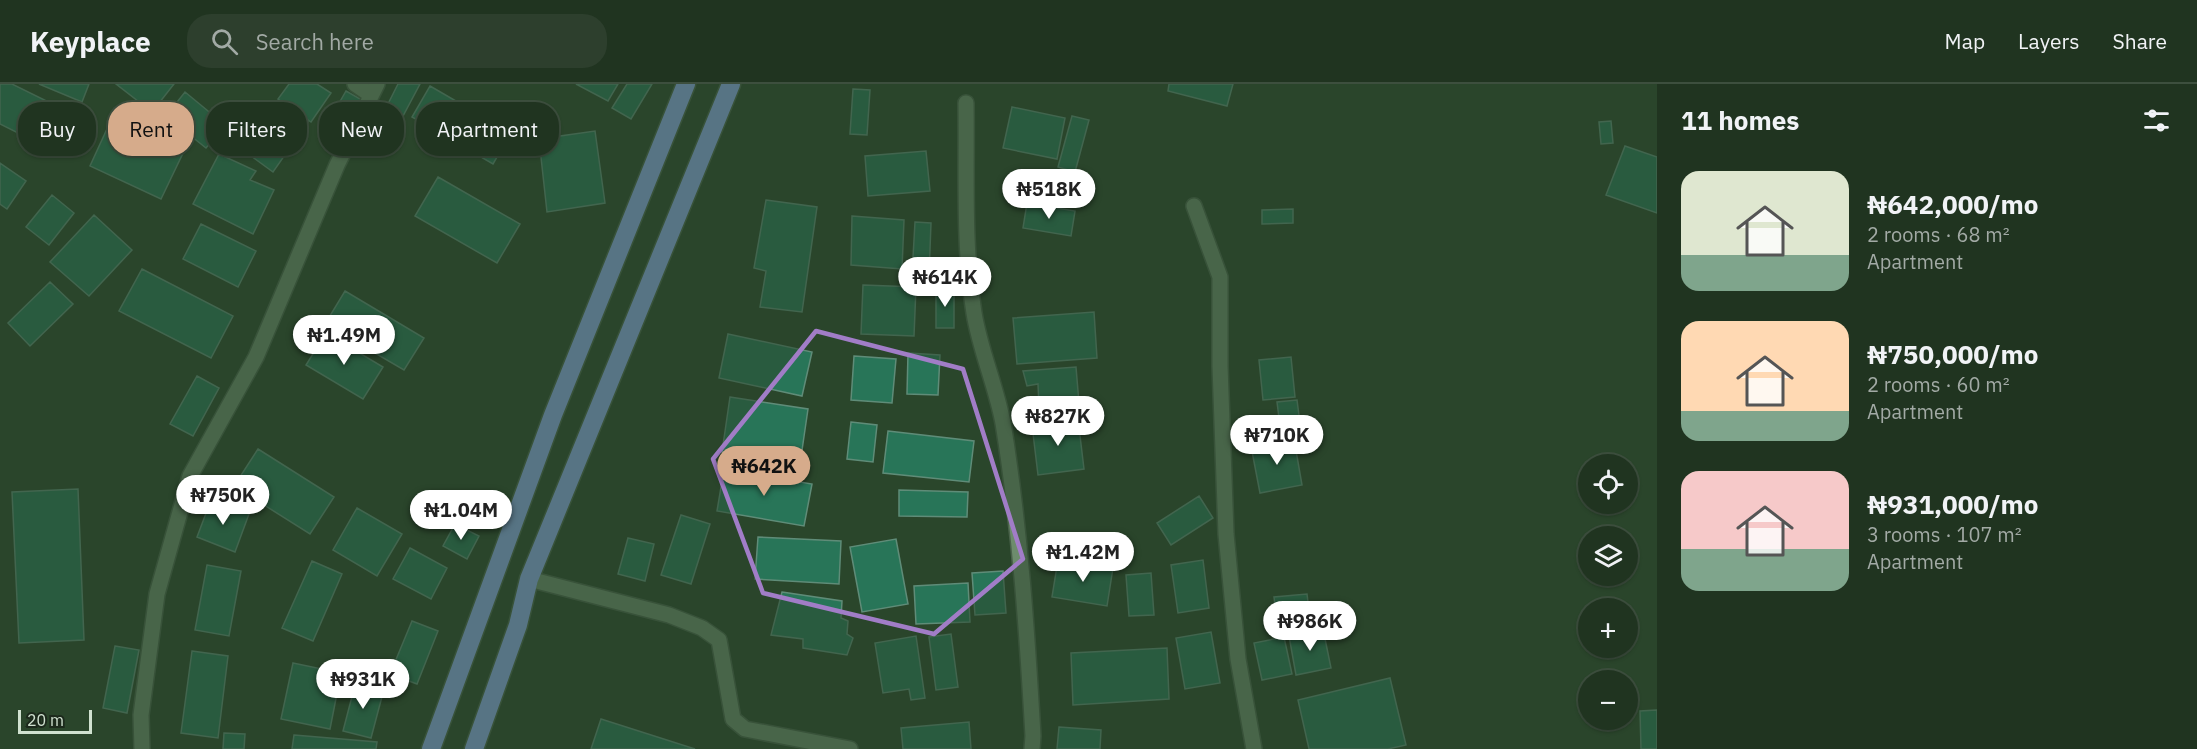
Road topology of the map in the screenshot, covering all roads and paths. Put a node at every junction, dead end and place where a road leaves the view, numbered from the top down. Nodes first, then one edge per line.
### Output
1 (355, 84) edge
2 (686, 84) edge
3 (731, 84) edge
4 (374, 90) edge
5 (966, 103) dead end
6 (1194, 206) dead end
7 (529, 579) junction
8 (142, 749) edge
9 (431, 749) edge
10 (474, 749) edge
11 (850, 749) edge
12 (1032, 749) edge
13 (1254, 749) edge

1 - 4 street
2 - 9 highway
3 - 7 highway
4 - 8 street
5 - 12 street
6 - 13 street
7 - 10 highway
7 - 11 street

